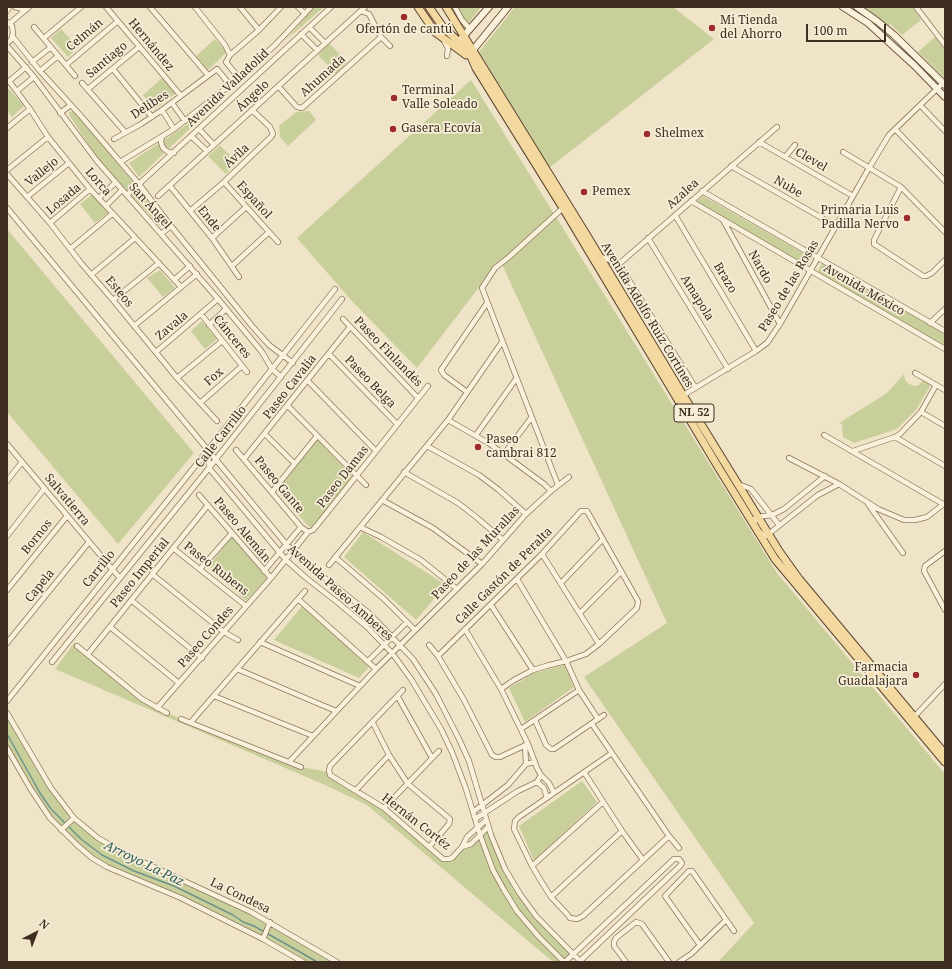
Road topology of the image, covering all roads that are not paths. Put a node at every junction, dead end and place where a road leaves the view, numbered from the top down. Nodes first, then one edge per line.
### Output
1 (9, 7) edge
2 (15, 7) edge
3 (81, 7) edge
4 (106, 7) edge
5 (150, 7) edge
6 (195, 7) edge
7 (240, 7) edge
8 (281, 7) edge
9 (298, 7) edge
10 (311, 7) edge
11 (331, 7) edge
12 (418, 7) edge
13 (429, 7) edge
14 (443, 7) edge
15 (454, 7) edge
16 (489, 7) edge
17 (508, 7) edge
18 (843, 7) edge
19 (857, 7) edge
20 (916, 7) edge
21 (28, 8) edge
22 (363, 9) edge
23 (7, 11) edge
24 (305, 14) junction
25 (118, 21) junction
26 (8, 23) edge
27 (34, 27) dead end
28 (309, 27) junction
29 (470, 29) junction
30 (259, 30) junction
31 (301, 34) junction
32 (440, 35) junction
33 (13, 37) junction
34 (381, 37) junction
35 (44, 38) junction
36 (460, 41) junction
37 (325, 43) junction
38 (7, 44) edge
39 (945, 45) edge
40 (390, 46) dead end
41 (51, 47) junction
42 (139, 47) junction
43 (316, 50) junction
44 (469, 52) junction
45 (230, 55) junction
46 (58, 56) junction
47 (446, 56) dead end
48 (32, 62) junction
49 (66, 65) junction
50 (26, 67) junction
51 (113, 69) junction
52 (40, 71) junction
53 (75, 76) dead end
54 (208, 76) junction
55 (34, 77) junction
56 (239, 78) junction
57 (8, 82) edge
58 (82, 83) dead end
59 (944, 84) edge
60 (230, 85) junction
61 (278, 86) junction
62 (937, 88) junction
63 (88, 90) junction
64 (17, 91) junction
65 (181, 96) junction
66 (945, 97) edge
67 (172, 103) junction
68 (71, 105) junction
69 (920, 105) junction
70 (30, 109) junction
71 (162, 110) junction
72 (252, 110) junction
73 (60, 113) junction
74 (152, 117) junction
75 (185, 121) junction
76 (777, 127) dead end
77 (7, 128) edge
78 (174, 129) junction
79 (199, 129) junction
80 (895, 129) junction
81 (945, 131) edge
82 (126, 132) junction
83 (162, 136) junction
84 (191, 136) junction
85 (48, 137) junction
86 (114, 139) dead end
87 (759, 142) junction
88 (214, 145) junction
89 (795, 145) dead end
90 (207, 152) junction
91 (843, 152) dead end
92 (174, 153) junction
93 (785, 157) junction
94 (120, 162) junction
95 (69, 163) junction
96 (731, 166) junction
97 (869, 168) junction
98 (7, 170) edge
99 (7, 174) edge
100 (945, 181) edge
101 (224, 182) junction
102 (116, 183) junction
103 (139, 184) junction
104 (170, 186) junction
105 (901, 187) junction
106 (90, 189) junction
107 (122, 190) junction
108 (702, 191) junction
109 (127, 195) junction
110 (158, 196) dead end
111 (853, 196) junction
112 (27, 197) junction
113 (99, 198) junction
114 (691, 201) junction
115 (106, 206) junction
116 (565, 206) junction
117 (246, 207) junction
118 (7, 208) edge
119 (190, 211) junction
120 (112, 214) junction
121 (675, 215) junction
122 (723, 220) junction
123 (50, 223) junction
124 (171, 226) junction
125 (836, 226) junction
126 (269, 232) junction
127 (945, 232) edge
128 (161, 234) junction
129 (135, 238) junction
130 (212, 238) junction
131 (648, 238) junction
132 (278, 242) dead end
133 (70, 249) junction
134 (599, 256) junction
135 (818, 258) junction
136 (945, 260) edge
137 (159, 263) junction
138 (619, 264) junction
139 (190, 266) junction
140 (232, 266) junction
141 (811, 271) junction
142 (91, 274) junction
143 (197, 274) junction
144 (240, 277) dead end
145 (174, 280) junction
146 (181, 288) junction
147 (335, 289) dead end
148 (342, 299) dead end
149 (113, 300) junction
150 (218, 300) junction
151 (487, 303) junction
152 (226, 309) junction
153 (945, 309) edge
154 (201, 314) junction
155 (343, 319) dead end
156 (930, 323) junction
157 (780, 324) junction
158 (209, 325) junction
159 (134, 326) junction
160 (252, 326) junction
161 (350, 327) junction
162 (945, 331) edge
163 (245, 332) junction
164 (222, 341) junction
165 (502, 342) junction
166 (945, 349) edge
167 (756, 351) junction
168 (156, 352) junction
169 (328, 354) junction
170 (283, 355) junction
171 (293, 363) junction
172 (242, 366) junction
173 (728, 368) junction
174 (272, 369) junction
175 (247, 372) dead end
176 (915, 373) dead end
177 (281, 377) junction
178 (176, 378) junction
179 (516, 379) junction
180 (308, 381) junction
181 (936, 385) junction
182 (428, 386) dead end
183 (695, 387) junction
184 (945, 390) edge
185 (467, 392) junction
186 (680, 397) junction
187 (418, 398) junction
188 (200, 403) junction
189 (288, 406) junction
190 (921, 412) junction
191 (531, 418) junction
192 (448, 420) junction
193 (217, 421) dead end
194 (397, 424) junction
195 (945, 426) edge
196 (265, 434) junction
197 (476, 435) junction
198 (824, 435) dead end
199 (317, 436) junction
200 (895, 437) junction
201 (7, 444) edge
202 (426, 446) junction
203 (208, 450) junction
204 (236, 450) dead end
205 (376, 451) junction
206 (853, 451) junction
207 (504, 454) junction
208 (789, 458) dead end
209 (216, 459) junction
210 (244, 459) junction
211 (22, 462) junction
212 (294, 463) junction
213 (945, 466) edge
214 (209, 468) junction
215 (404, 472) junction
216 (357, 476) junction
217 (825, 476) junction
218 (569, 477) dead end
219 (7, 481) edge
220 (736, 484) junction
221 (839, 484) junction
222 (366, 485) dead end
223 (558, 486) junction
224 (44, 489) junction
225 (550, 491) junction
226 (272, 492) junction
227 (199, 495) dead end
228 (382, 500) junction
229 (867, 502) junction
230 (944, 503) edge
231 (208, 505) junction
232 (526, 514) junction
233 (772, 515) junction
234 (67, 516) junction
235 (755, 521) junction
236 (779, 525) junction
237 (301, 527) junction
238 (360, 527) junction
239 (308, 532) junction
240 (232, 533) junction
241 (768, 534) junction
242 (7, 536) edge
243 (603, 539) junction
244 (503, 540) junction
245 (89, 542) junction
246 (286, 544) junction
247 (173, 548) junction
248 (293, 551) junction
249 (945, 551) edge
250 (280, 552) junction
251 (903, 553) dead end
252 (542, 554) junction
253 (335, 557) junction
254 (286, 560) junction
255 (482, 564) junction
256 (329, 565) dead end
257 (112, 569) junction
258 (200, 569) junction
259 (264, 571) junction
260 (621, 572) junction
261 (152, 574) junction
262 (120, 578) junction
263 (271, 578) junction
264 (517, 579) junction
265 (562, 583) junction
266 (457, 589) junction
267 (7, 590) edge
268 (305, 591) dead end
269 (298, 599) junction
270 (131, 600) junction
271 (491, 605) junction
272 (246, 606) junction
273 (945, 610) edge
274 (580, 613) junction
275 (407, 622) junction
276 (110, 627) junction
277 (465, 629) junction
278 (415, 630) junction
279 (224, 632) junction
280 (392, 636) junction
281 (238, 640) dead end
282 (260, 642) junction
283 (7, 643) edge
284 (599, 644) junction
285 (384, 645) junction
286 (400, 645) junction
287 (429, 645) dead end
288 (77, 646) dead end
289 (392, 653) junction
290 (88, 654) junction
291 (438, 656) junction
292 (202, 658) junction
293 (368, 661) junction
294 (566, 661) junction
295 (52, 662) dead end
296 (237, 669) junction
297 (376, 669) junction
298 (533, 670) junction
299 (179, 683) junction
300 (945, 684) edge
301 (360, 686) junction
302 (501, 689) junction
303 (404, 690) dead end
304 (579, 690) junction
305 (214, 696) junction
306 (398, 696) junction
307 (7, 701) edge
308 (158, 708) junction
309 (336, 711) junction
310 (7, 713) edge
311 (167, 713) dead end
312 (604, 715) dead end
313 (181, 719) dead end
314 (598, 719) junction
315 (912, 719) junction
316 (535, 720) junction
317 (191, 722) junction
318 (373, 723) junction
319 (592, 724) junction
320 (521, 729) junction
321 (313, 736) junction
322 (526, 745) junction
323 (7, 748) edge
324 (439, 751) dead end
325 (612, 753) junction
326 (945, 754) edge
327 (390, 755) junction
328 (432, 758) junction
329 (289, 762) junction
330 (535, 762) junction
331 (945, 762) edge
332 (526, 764) junction
333 (301, 767) dead end
334 (584, 772) junction
335 (541, 774) junction
336 (537, 782) junction
337 (408, 784) junction
338 (356, 790) junction
339 (554, 793) junction
340 (547, 798) junction
341 (603, 802) junction
342 (482, 805) junction
343 (384, 808) junction
344 (473, 812) junction
345 (484, 813) junction
346 (73, 819) junction
347 (475, 819) junction
348 (486, 820) junction
349 (488, 826) junction
350 (477, 828) junction
351 (62, 829) junction
352 (622, 832) junction
353 (480, 835) junction
354 (669, 836) junction
355 (429, 847) junction
356 (462, 847) junction
357 (679, 848) dead end
358 (643, 860) junction
359 (532, 866) junction
360 (551, 897) junction
361 (726, 920) junction
362 (270, 924) junction
363 (734, 931) dead end
364 (263, 937) junction
365 (700, 945) junction
366 (573, 954) junction
367 (303, 962) edge
368 (337, 962) edge
369 (565, 962) edge
370 (580, 962) edge
371 (626, 962) edge
372 (669, 962) edge
373 (679, 962) edge

1 - 23 street
2 - 21 street
3 - 35 street
4 - 25 street, Hernández
5 - 54 street
6 - 45 street
7 - 30 street
8 - 30 street
9 - 24 street
10 - 24 street, Avenida Valladolid
11 - 28 street, Avenida Valladolid
12 - 32 main road, Avenida Adolfo Ruiz Cortínes / NL 52
13 - 36 main road
14 - 36 main road, Avenida Adolfo Ruiz Cortínes / NL 52
15 - 29 street
16 - 29 street
17 - 44 street
18 - 62 street
19 - 59 street
20 - 39 street
21 - 26 street
22 - 34 street
22 - 37 street, Ángelo
24 - 56 street, Avenida Valladolid
25 - 42 street, Hernández
25 - 49 street, Celmán
26 - 33 street
27 - 35 street
28 - 31 street, Avenida Valladolid
28 - 37 street
29 - 36 street
30 - 45 street
31 - 43 street
31 - 79 street, Avenida Valladolid
32 - 36 main road, Avenida Adolfo Ruiz Cortínes / NL 52
32 - 47 street
33 - 38 street
33 - 48 street, San Ángel
34 - 40 street
34 - 61 street, Ahumada
35 - 41 street
36 - 44 main road, Avenida Adolfo Ruiz Cortínes / NL 52
36 - 44 main road, Avenida Adolfo Ruiz Cortínes / NL 52
37 - 43 street, Ángelo
38 - 50 street, San Ángel
41 - 46 street
41 - 48 street
42 - 51 street, Santiago
42 - 65 street, Hernández
43 - 61 street, Ángelo
44 - 116 main road
44 - 116 main road, Avenida Adolfo Ruiz Cortínes / NL 52
45 - 56 street
46 - 49 street
46 - 52 street
48 - 52 street, San Ángel
49 - 53 street
50 - 55 street, San Ángel
50 - 57 street
51 - 63 street, Santiago
51 - 74 street
52 - 68 street, San Ángel
54 - 60 street, Delibes
54 - 65 street, Delibes
55 - 64 street
55 - 73 street, San Ángel
56 - 60 street, Avenida Valladolid
57 - 64 street, Lorca
58 - 63 street
59 - 62 street, Paseo de las Rosas
60 - 75 street, Avenida Valladolid
61 - 72 street, Ángelo
62 - 66 street
62 - 69 street, Paseo de las Rosas
63 - 82 street
64 - 70 street, Lorca
65 - 67 street, Delibes
67 - 71 street, Delibes
67 - 75 street
68 - 73 street
68 - 94 street, San Ángel
69 - 80 street, Paseo de las Rosas
69 - 81 street
70 - 77 street
70 - 85 street, Lorca
71 - 74 street, Delibes
71 - 78 street
72 - 88 street, Ángelo
72 - 101 street, Ávila
73 - 102 street, San Ángel
74 - 82 street, Delibes
75 - 78 street, Avenida Valladolid
76 - 87 street, Azalea
78 - 83 street, Avenida Valladolid
79 - 84 street, Avenida Valladolid
79 - 88 street
80 - 97 street, Paseo de las Rosas
80 - 100 street
82 - 86 street, Delibes
83 - 92 street
83 - 94 street, Avenida Valladolid
84 - 90 street
84 - 92 street, Avenida Valladolid
85 - 95 street, Lorca
85 - 98 street
87 - 93 street, Clevel
87 - 96 street, Azalea
88 - 90 street, Ángelo
89 - 93 street
90 - 104 street, Ángelo
91 - 97 street
92 - 103 street, Avenida Valladolid
93 - 111 street, Clevel
94 - 103 street, San Ángel
95 - 106 street, Lorca
95 - 112 street, Vallejo
96 - 108 street, Azalea
96 - 125 street, Nube
97 - 105 street
97 - 111 street, Paseo de las Rosas
99 - 112 street, Esteos
101 - 117 street, Español
101 - 119 street, Ávila
102 - 107 street, San Ángel
102 - 113 street
103 - 109 street, Avenida Valladolid
103 - 124 street, San Ángel
104 - 110 street, Ángelo
104 - 119 street, Ende
105 - 127 street
105 - 136 street
106 - 113 street, Lorca
106 - 123 street, Losada
107 - 109 street, San Ángel
107 - 115 street
108 - 114 street, Azalea
108 - 135 street, Avenida México
109 - 128 street, San Ángel
111 - 125 street, Paseo de las Rosas
112 - 123 street, Esteos
113 - 115 street, Lorca
114 - 121 street, Azalea
114 - 122 street, Avenida México
115 - 120 street, Lorca
116 - 134 main road, Avenida Adolfo Ruiz Cortínes / NL 52
116 - 151 street
116 - 186 main road
117 - 126 street, Español
117 - 130 street
118 - 203 street, Avenida Paseo Amberes
119 - 130 street, Ende
120 - 129 street, Lorca
120 - 133 street
121 - 131 street, Azalea
121 - 167 street, Brazo
122 - 141 street, Avenida México
122 - 157 street, Nardo
123 - 133 street, Esteos
124 - 128 street
124 - 160 street, San Ángel
125 - 135 street, Paseo de las Rosas
126 - 132 street, Español
126 - 140 street
128 - 139 street, San Ángel
129 - 137 street, Lorca
129 - 142 street
130 - 140 street, Ende
131 - 138 street, Azalea
131 - 173 street, Amapola
133 - 142 street, Esteos
134 - 138 street
134 - 186 main road, Avenida Adolfo Ruiz Cortínes / NL 52
135 - 141 street, Paseo de las Rosas
135 - 156 street, Avenida México
137 - 145 street, Lorca
137 - 149 street
138 - 183 street
139 - 143 street, San Ángel
139 - 145 street
140 - 144 street, Ende
141 - 157 street, Paseo de las Rosas
141 - 166 street, Avenida México
142 - 149 street, Esteos
143 - 146 street
143 - 150 street, San Ángel
145 - 146 street, Lorca
146 - 159 street
147 - 170 street, Calle Carrillo
148 - 171 street, Calle Carrillo
149 - 159 street, Esteos
150 - 152 street, San Ángel
150 - 154 street, Zavala
151 - 165 street
151 - 185 street
152 - 158 street
152 - 163 street, San Ángel
153 - 156 street
154 - 158 street, Cánceres
154 - 168 street, Zavala
155 - 161 street, Paseo Finlandés
156 - 162 street, Avenida México
157 - 167 street, Paseo de las Rosas
158 - 164 street, Cánceres
159 - 168 street, Esteos
160 - 163 street
160 - 170 street, San Ángel
161 - 169 street, Paseo Cavalia
161 - 187 street, Paseo Finlandés
163 - 174 street, San Ángel
164 - 172 street, Cánceres
164 - 178 street
165 - 179 street
165 - 185 street
167 - 173 street, Paseo de las Rosas
168 - 178 street, Esteos
169 - 180 street, Paseo Cavalia
169 - 194 street, Paseo Belga
170 - 171 street, San Ángel
170 - 174 street, Calle Carrillo
171 - 177 street, Calle Carrillo
172 - 175 street, Cánceres
172 - 188 street, Fox
173 - 183 street, Paseo de las Rosas
174 - 177 street, San Ángel
174 - 203 street, Calle Carrillo
176 - 181 street
177 - 209 street, Calle Carrillo
178 - 188 street, Esteos
179 - 191 street
179 - 197 street
180 - 189 street, Paseo Cavalia
180 - 205 street
181 - 184 street
181 - 190 street
182 - 187 street, Paseo Damas
183 - 186 street, Paseo de las Rosas
185 - 192 street
186 - 220 main road, Avenida Adolfo Ruiz Cortínes / NL 52
186 - 235 main road
187 - 194 street, Paseo Damas
188 - 193 street, Esteos
189 - 196 street, Paseo Cavalia
189 - 199 street
190 - 195 street
190 - 200 street
191 - 207 street
191 - 223 street
192 - 197 street
192 - 202 street
194 - 205 street, Paseo Damas
196 - 210 street, Paseo Cavalia
196 - 212 street
197 - 207 street
198 - 206 street
199 - 212 street
199 - 216 street
200 - 206 street
200 - 213 street
201 - 211 street, Salvatierra
202 - 215 street
202 - 232 street
203 - 209 street, Avenida Paseo Amberes
203 - 214 street
203 - 257 street, Carrillo
204 - 210 street, Paseo Gante
205 - 216 street, Paseo Damas
206 - 230 street
207 - 225 street
208 - 217 street
209 - 214 street, Calle Carrillo
209 - 246 street, Avenida Paseo Amberes
210 - 226 street, Paseo Gante
211 - 219 street
211 - 224 street, Salvatierra
212 - 226 street
214 - 250 street, Avenida Paseo Amberes
214 - 262 street, Calle Carrillo
215 - 228 street
215 - 244 street
216 - 222 street
216 - 239 street, Paseo Damas
217 - 221 street
217 - 233 street
218 - 223 street, Paseo de las Murallas
220 - 233 street
220 - 235 main road, Avenida Adolfo Ruiz Cortínes / NL 52
221 - 229 street
221 - 236 street
223 - 225 street, Paseo de las Murallas
224 - 234 street, Salvatierra
224 - 242 street
225 - 232 street, Paseo de las Murallas
226 - 237 street, Paseo Gante
227 - 231 street, Paseo Alemán
228 - 238 street
228 - 255 street
229 - 230 street
229 - 251 street
231 - 240 street, Paseo Alemán
231 - 247 street, Paseo Imperial
232 - 244 street, Paseo de las Murallas
233 - 235 street
233 - 236 street
234 - 245 street, Salvatierra
234 - 267 street, Bornos
235 - 241 main road, Avenida Adolfo Ruiz Cortínes / NL 52
235 - 315 main road
236 - 241 street
237 - 239 street, Paseo Gante
237 - 246 street
238 - 253 street
238 - 266 street
239 - 248 street, Paseo Damas
240 - 258 street
240 - 259 street, Paseo Alemán
241 - 315 main road, Avenida Adolfo Ruiz Cortínes / NL 52
243 - 252 street, Calle Gastón de Peralta
243 - 260 street
243 - 265 street
244 - 255 street, Paseo de las Murallas
245 - 257 street, Salvatierra
245 - 283 street, Capela
246 - 248 street, Avenida Paseo Amberes
246 - 250 street
247 - 258 street, Paseo Rubens
247 - 261 street, Paseo Imperial
248 - 254 street, Paseo Damas
248 - 280 street, Avenida Paseo Amberes
249 - 273 street
250 - 254 street, Avenida Paseo Amberes
250 - 259 street
252 - 264 street, Calle Gastón de Peralta
252 - 265 street
253 - 256 street
253 - 275 street
254 - 263 street, Paseo Damas
254 - 285 street, Avenida Paseo Amberes
255 - 266 street, Paseo de las Murallas
257 - 262 street
257 - 307 street, Carrillo
258 - 272 street, Paseo Rubens
259 - 263 street, Paseo Alemán
260 - 274 street
260 - 284 street
261 - 270 street, Paseo Imperial
261 - 279 street
262 - 295 street, Calle Carrillo
263 - 272 street, Paseo Condes
264 - 271 street, Calle Gastón de Peralta
264 - 294 street
265 - 274 street
266 - 278 street, Paseo de las Murallas
268 - 269 street
269 - 282 street
269 - 293 street
270 - 276 street, Paseo Imperial
270 - 292 street
271 - 277 street, Calle Gastón de Peralta
271 - 298 street
272 - 279 street, Paseo Condes
274 - 284 street
275 - 278 street
275 - 280 street
276 - 290 street, Paseo Imperial
276 - 299 street
277 - 291 street, Calle Gastón de Peralta
277 - 302 street
278 - 286 street, Paseo de las Murallas
279 - 281 street
279 - 292 street, Paseo Condes
280 - 285 street
280 - 286 street, Avenida Paseo Amberes
282 - 296 street
282 - 301 street
284 - 294 street
285 - 289 street, Avenida Paseo Amberes
285 - 293 street
286 - 289 street, Paseo de las Murallas
286 - 342 street, Avenida Paseo Amberes
287 - 291 street
288 - 290 street
289 - 297 street, Paseo de las Murallas
289 - 344 street, Avenida Paseo Amberes
290 - 308 street
291 - 322 street
292 - 299 street, Paseo Condes
293 - 297 street
294 - 298 street
294 - 304 street
296 - 305 street
296 - 309 street
297 - 301 street, Paseo de las Murallas
298 - 302 street
299 - 308 street, Paseo Condes
300 - 315 street
301 - 309 street, Paseo de las Murallas
302 - 320 street
303 - 306 street
304 - 314 street
304 - 316 street
305 - 317 street
305 - 321 street
306 - 318 street
306 - 328 street
308 - 311 street
309 - 321 street, Paseo de las Murallas
310 - 346 street, La Condesa
312 - 314 street
313 - 317 street
314 - 319 street
315 - 326 main road, Avenida Adolfo Ruiz Cortínes / NL 52
315 - 331 main road
316 - 319 street
316 - 320 street
317 - 329 street
318 - 327 street
318 - 338 street, Hernán Cortéz
319 - 325 street
320 - 322 street
321 - 329 street, Paseo de las Murallas
322 - 330 street
322 - 332 street
323 - 351 street
324 - 328 street
325 - 334 street
325 - 354 street
327 - 337 street
327 - 338 street
328 - 337 street
329 - 333 street
330 - 332 street
330 - 335 street
332 - 342 street
334 - 339 street
334 - 341 street
335 - 336 street
335 - 339 street
336 - 340 street
336 - 345 street
337 - 343 street
337 - 355 street
338 - 343 street, Hernán Cortéz
339 - 340 street
340 - 359 street
341 - 352 street
341 - 359 street
342 - 344 street
342 - 345 street, Avenida Paseo Amberes
343 - 355 street, Hernán Cortéz
344 - 347 street, Avenida Paseo Amberes
345 - 347 street
345 - 348 street, Avenida Paseo Amberes
346 - 351 street
346 - 362 street, La Condesa
347 - 350 street, Avenida Paseo Amberes
348 - 349 street, Avenida Paseo Amberes
348 - 350 street
349 - 353 street
349 - 366 street, Avenida Paseo Amberes
350 - 353 street, Avenida Paseo Amberes
350 - 356 street
351 - 364 street
352 - 358 street
352 - 360 street
353 - 356 street
353 - 369 street, Avenida Paseo Amberes
354 - 357 street
354 - 358 street
355 - 356 street, Hernán Cortéz
358 - 360 street
359 - 360 street
361 - 363 street
361 - 365 street
361 - 365 street
362 - 364 street
362 - 368 street, La Condesa
364 - 367 street
365 - 373 street
366 - 369 street
366 - 370 street, Avenida Paseo Amberes
366 - 370 street
371 - 372 street

